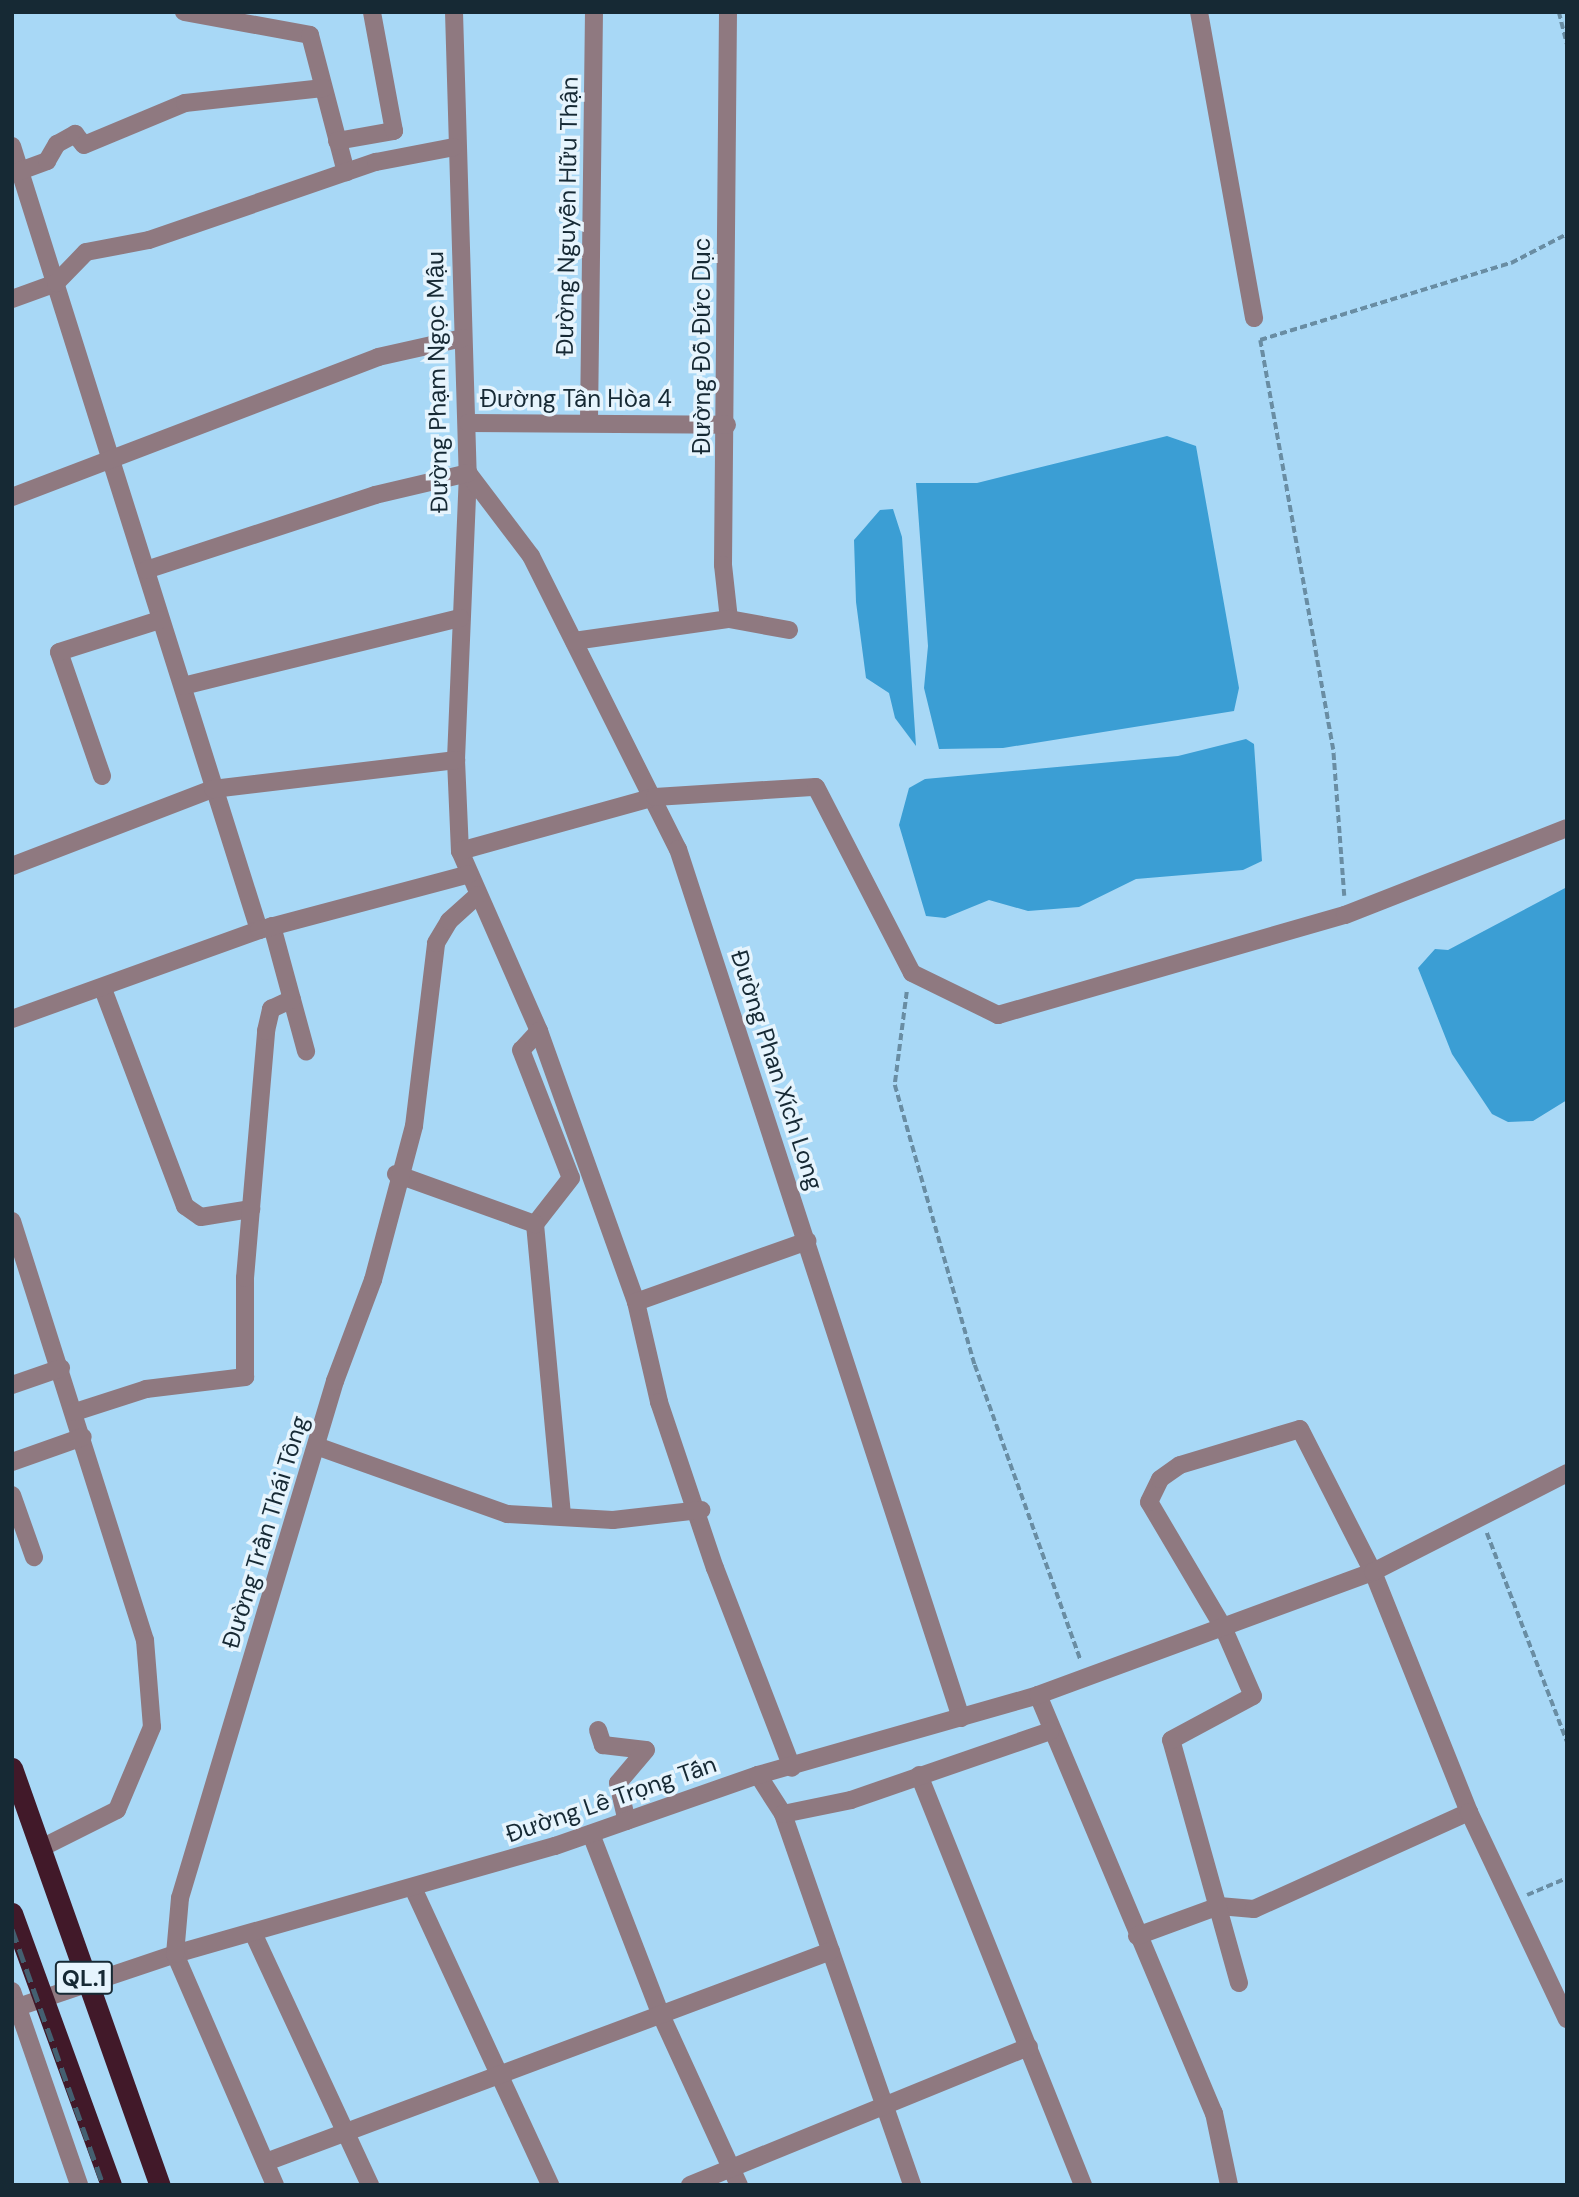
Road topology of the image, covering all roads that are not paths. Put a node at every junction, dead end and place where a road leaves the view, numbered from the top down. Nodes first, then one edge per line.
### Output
1 (184, 12) edge
2 (372, 12) edge
3 (454, 12) edge
4 (594, 12) edge
5 (728, 12) edge
6 (1199, 12) edge
7 (323, 88) junction
8 (337, 141) junction
9 (12, 146) edge
10 (454, 147) junction
11 (20, 171) junction
12 (346, 172) junction
13 (56, 283) junction
14 (12, 299) edge
15 (1254, 318) dead end
16 (463, 338) junction
17 (589, 420) junction
18 (468, 423) junction
19 (727, 425) junction
20 (114, 456) junction
21 (468, 473) junction
22 (12, 497) edge
23 (146, 569) junction
24 (460, 618) junction
25 (729, 619) junction
26 (160, 620) junction
27 (789, 629) dead end
28 (574, 641) junction
29 (183, 686) junction
30 (456, 760) junction
31 (102, 776) dead end
32 (213, 789) junction
33 (655, 797) junction
34 (1567, 828) edge
35 (460, 851) junction
36 (12, 866) edge
37 (468, 874) junction
38 (478, 895) junction
39 (266, 928) junction
40 (103, 989) junction
41 (292, 999) junction
42 (12, 1019) edge
43 (539, 1031) junction
44 (306, 1051) dead end
45 (396, 1174) junction
46 (251, 1209) junction
47 (12, 1221) edge
48 (535, 1224) junction
49 (807, 1241) junction
50 (636, 1302) junction
51 (61, 1368) junction
52 (12, 1385) edge
53 (75, 1412) junction
54 (83, 1437) junction
55 (319, 1447) junction
56 (12, 1462) edge
57 (1567, 1473) edge
58 (12, 1495) edge
59 (701, 1510) junction
60 (562, 1516) junction
61 (34, 1557) dead end
62 (1373, 1572) junction
63 (1223, 1627) junction
64 (1038, 1695) junction
65 (961, 1718) junction
66 (598, 1730) dead end
67 (1050, 1731) junction
68 (792, 1768) junction
69 (12, 1769) edge
70 (758, 1775) junction
71 (919, 1775) junction
72 (1469, 1812) junction
73 (783, 1814) junction
74 (627, 1821) junction
75 (590, 1835) junction
76 (40, 1849) junction
77 (414, 1888) junction
78 (1219, 1906) junction
79 (12, 1913) edge
80 (254, 1934) junction
81 (1137, 1936) junction
82 (831, 1951) junction
83 (175, 1954) junction
84 (86, 1983) junction
85 (1239, 1983) dead end
86 (43, 1997) junction
87 (14, 2002) edge
88 (661, 2015) junction
89 (1567, 2019) edge
90 (1029, 2047) junction
91 (503, 2073) junction
92 (880, 2104) junction
93 (350, 2134) junction
94 (266, 2162) junction
95 (736, 2176) edge
96 (79, 2185) edge
97 (111, 2185) edge
98 (160, 2185) edge
99 (275, 2185) edge
100 (370, 2185) edge
101 (550, 2185) edge
102 (690, 2185) edge
103 (912, 2185) edge
104 (1083, 2185) edge
105 (1229, 2185) edge

1 - 7 street
2 - 8 street
3 - 10 street, Đường Phạm Ngọc Mậu
4 - 17 street, Đường Nguyễn Hữu Thận
5 - 19 street, Đường Đỗ Đức Dục
6 - 15 street
7 - 8 street
7 - 11 street
8 - 12 street
9 - 11 street
10 - 12 street
10 - 16 street, Đường Phạm Ngọc Mậu
11 - 13 street
12 - 13 street
13 - 14 street
13 - 20 street
16 - 18 street, Đường Phạm Ngọc Mậu
16 - 20 street
17 - 18 street, Đường Tân Hòa 4
17 - 19 street, Đường Tân Hòa 4
18 - 21 street, Đường Phạm Ngọc Mậu
19 - 25 street, Đường Đỗ Đức Dục
20 - 22 street
20 - 23 street
21 - 23 street
21 - 24 street, Đường Phạm Ngọc Mậu
21 - 28 street, Đường Phan Xích Long
23 - 26 street
24 - 29 street
24 - 30 street, Đường Phạm Ngọc Mậu
25 - 27 street
25 - 28 street
26 - 29 street
26 - 31 street
28 - 33 street, Đường Phan Xích Long
29 - 32 street
30 - 32 street
30 - 35 street, Đường Phạm Ngọc Mậu
32 - 36 street
32 - 39 street
33 - 34 street
33 - 35 street
33 - 49 street, Đường Phan Xích Long
35 - 37 street, Đường Phạm Ngọc Mậu
37 - 38 street, Đường Phạm Ngọc Mậu
37 - 39 street
38 - 43 street, Đường Phạm Ngọc Mậu
38 - 45 street, Đường Trần Thái Tông
39 - 40 street
39 - 41 street
40 - 42 street
40 - 46 street
41 - 44 street
41 - 46 street
43 - 48 street
43 - 50 street, Đường Phạm Ngọc Mậu
45 - 48 street
45 - 55 street, Đường Trần Thái Tông
46 - 53 street
47 - 51 street
48 - 60 street
49 - 50 street
49 - 65 street, Đường Phan Xích Long
50 - 59 street, Đường Phạm Ngọc Mậu
51 - 52 street
51 - 53 street
53 - 54 street
54 - 56 street
54 - 76 street
55 - 60 street
55 - 83 street, Đường Trần Thái Tông
57 - 62 street, Đường Lê Trọng Tấn
58 - 61 street
59 - 60 street
59 - 68 street, Đường Phạm Ngọc Mậu
62 - 63 street, Đường Lê Trọng Tấn
62 - 63 street
62 - 72 street
63 - 64 street, Đường Lê Trọng Tấn
63 - 78 street
64 - 65 street, Đường Lê Trọng Tấn
64 - 67 street
65 - 68 street, Đường Lê Trọng Tấn
66 - 74 street
67 - 71 street
67 - 81 street
68 - 70 street, Đường Lê Trọng Tấn
69 - 76 highway, QL.1
70 - 73 street
70 - 74 street, Đường Lê Trọng Tấn
71 - 73 street
71 - 90 street
72 - 78 street
72 - 89 street
73 - 82 street
74 - 75 street, Đường Lê Trọng Tấn
75 - 77 street, Đường Lê Trọng Tấn
75 - 88 street
76 - 84 highway, QL.1
77 - 80 street, Đường Lê Trọng Tấn
77 - 91 street
78 - 81 street
78 - 85 street
79 - 86 highway, QL.1
80 - 83 street, Đường Lê Trọng Tấn
80 - 93 street
81 - 105 street
82 - 88 street
82 - 92 street
83 - 84 street, Đường Lê Trọng Tấn
83 - 94 street
84 - 86 street, Đường Lê Trọng Tấn
84 - 98 highway, QL.1
86 - 87 street, Đường Lê Trọng Tấn
86 - 97 highway, QL.1
87 - 96 street
88 - 91 street
88 - 95 street
90 - 92 street
90 - 104 street
91 - 93 street
91 - 101 street
92 - 95 street
92 - 103 street
93 - 94 street
93 - 100 street
94 - 99 street
95 - 102 street

